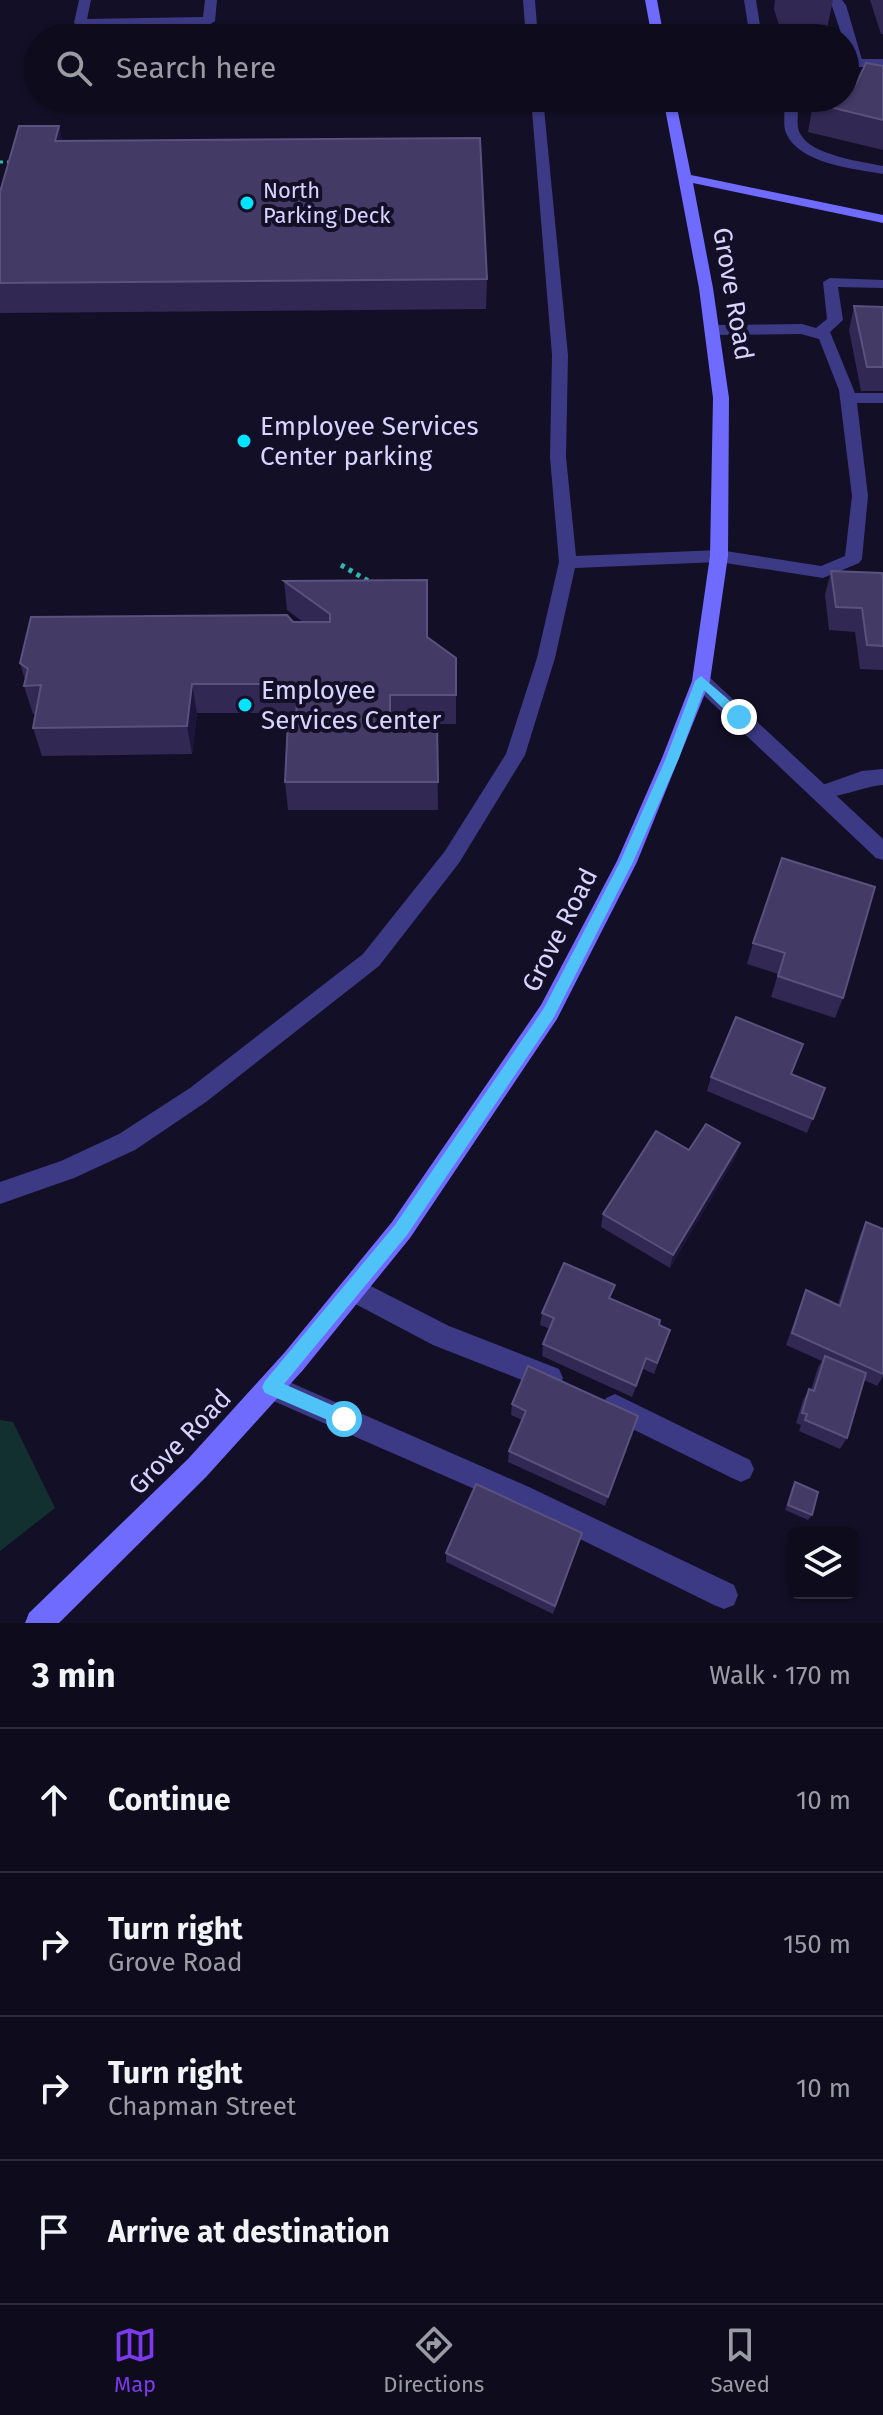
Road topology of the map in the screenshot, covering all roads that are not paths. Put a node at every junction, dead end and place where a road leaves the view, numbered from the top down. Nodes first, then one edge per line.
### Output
1 (85, 0) edge
2 (211, 0) edge
3 (529, 0) edge
4 (651, 0) edge
5 (750, 0) edge
6 (836, 0) edge
7 (531, 24) edge
8 (655, 24) edge
9 (754, 24) edge
10 (844, 24) edge
11 (859, 63) edge
12 (883, 63) edge
13 (538, 112) edge
14 (671, 112) edge
15 (791, 112) edge
16 (883, 170) edge
17 (682, 177) junction
18 (883, 219) edge
19 (883, 284) edge
20 (712, 330) junction
21 (818, 334) junction
22 (848, 398) junction
23 (883, 398) edge
24 (719, 556) junction
25 (568, 562) junction
26 (701, 681) junction
27 (883, 777) edge
28 (821, 793) junction
29 (883, 852) edge
30 (0, 1193) edge
31 (353, 1289) junction
32 (271, 1387) junction
33 (570, 1387) edge
34 (598, 1400) edge
35 (741, 1469) dead end
36 (724, 1595) dead end
37 (39, 1623) edge

1 - 2 street
3 - 7 street
4 - 8 main road
5 - 9 street
6 - 10 street
11 - 12 street
13 - 25 street
14 - 17 main road, Grove Road
15 - 16 street
17 - 18 main road
17 - 20 main road, Grove Road
19 - 21 street
20 - 21 street
20 - 24 main road, Grove Road
21 - 22 street
22 - 23 street
22 - 24 street
24 - 25 street
24 - 26 main road, Grove Road
25 - 30 street
26 - 28 street
26 - 31 main road, Grove Road
27 - 28 street
28 - 29 street
31 - 32 main road, Grove Road
31 - 33 street
32 - 36 street
32 - 37 main road, Grove Road
34 - 35 street

